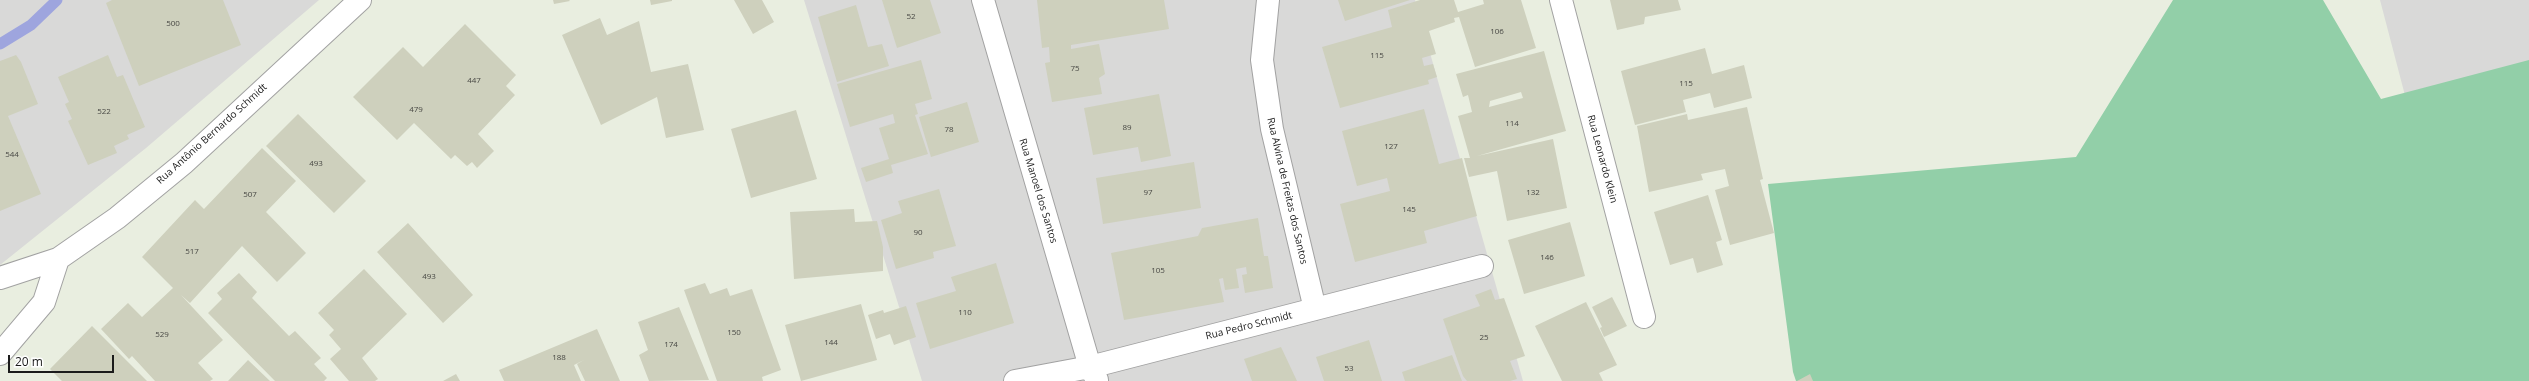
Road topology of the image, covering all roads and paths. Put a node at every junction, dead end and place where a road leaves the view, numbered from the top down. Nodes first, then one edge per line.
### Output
1 (360, 0) edge
2 (983, 0) edge
3 (1268, 0) edge
4 (1561, 0) edge
5 (58, 259) junction
6 (1482, 266) dead end
7 (0, 278) edge
8 (1315, 309) junction
9 (1644, 318) dead end
10 (0, 354) edge
11 (1094, 374) edge
12 (1015, 381) edge

1 - 5 street, Rua Antônio Bernardo Schmidt
2 - 11 street, Rua Manoel dos Santos
3 - 8 street, Rua Alvina de Freitas dos Santos
4 - 9 street, Rua Leonardo Klein
5 - 7 street, Rua Antônio Bernardo Schmidt
5 - 10 street
6 - 8 street, Rua Pedro Schmidt
8 - 11 street, Rua Pedro Schmidt
11 - 12 street, Rua Pedro Schmidt

